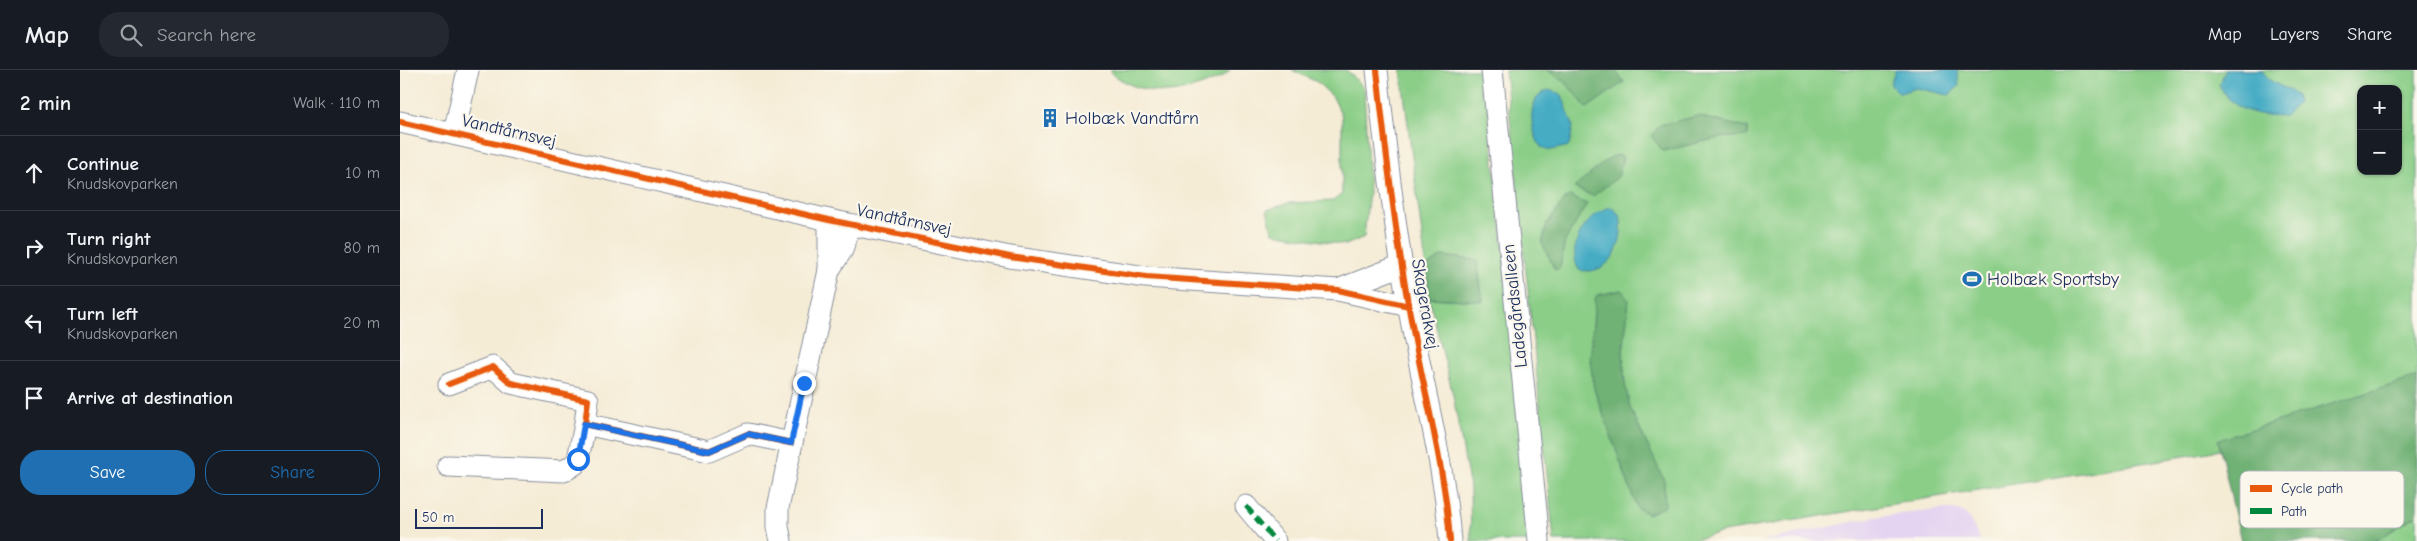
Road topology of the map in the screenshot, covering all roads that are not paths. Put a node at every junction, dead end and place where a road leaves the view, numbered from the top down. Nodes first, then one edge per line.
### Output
1 (468, 70) edge
2 (1377, 70) edge
3 (1492, 70) edge
4 (400, 122) edge
5 (454, 134) junction
6 (829, 220) junction
7 (850, 224) junction
8 (1402, 265) junction
9 (829, 270) junction
10 (1338, 290) junction
11 (1409, 306) junction
12 (449, 384) dead end
13 (584, 424) junction
14 (791, 443) junction
15 (448, 466) dead end
16 (1246, 506) dead end
17 (781, 541) edge
18 (1275, 541) edge
19 (1450, 541) edge
20 (1539, 541) edge

1 - 5 street
2 - 8 street, Skagerakvej
3 - 20 street, Ladegårdsalleen
4 - 5 street, Vandtårnsvej
5 - 6 street, Vandtårnsvej
6 - 7 street, Vandtårnsvej
6 - 9 street
7 - 9 street
7 - 10 street, Vandtårnsvej
8 - 10 street, Vandtårnsvej
8 - 11 street, Skagerakvej
9 - 14 street
10 - 11 street, Vandtårnsvej
11 - 19 street, Skagerakvej
12 - 13 street
13 - 14 street
13 - 15 street
14 - 17 street
16 - 18 street

